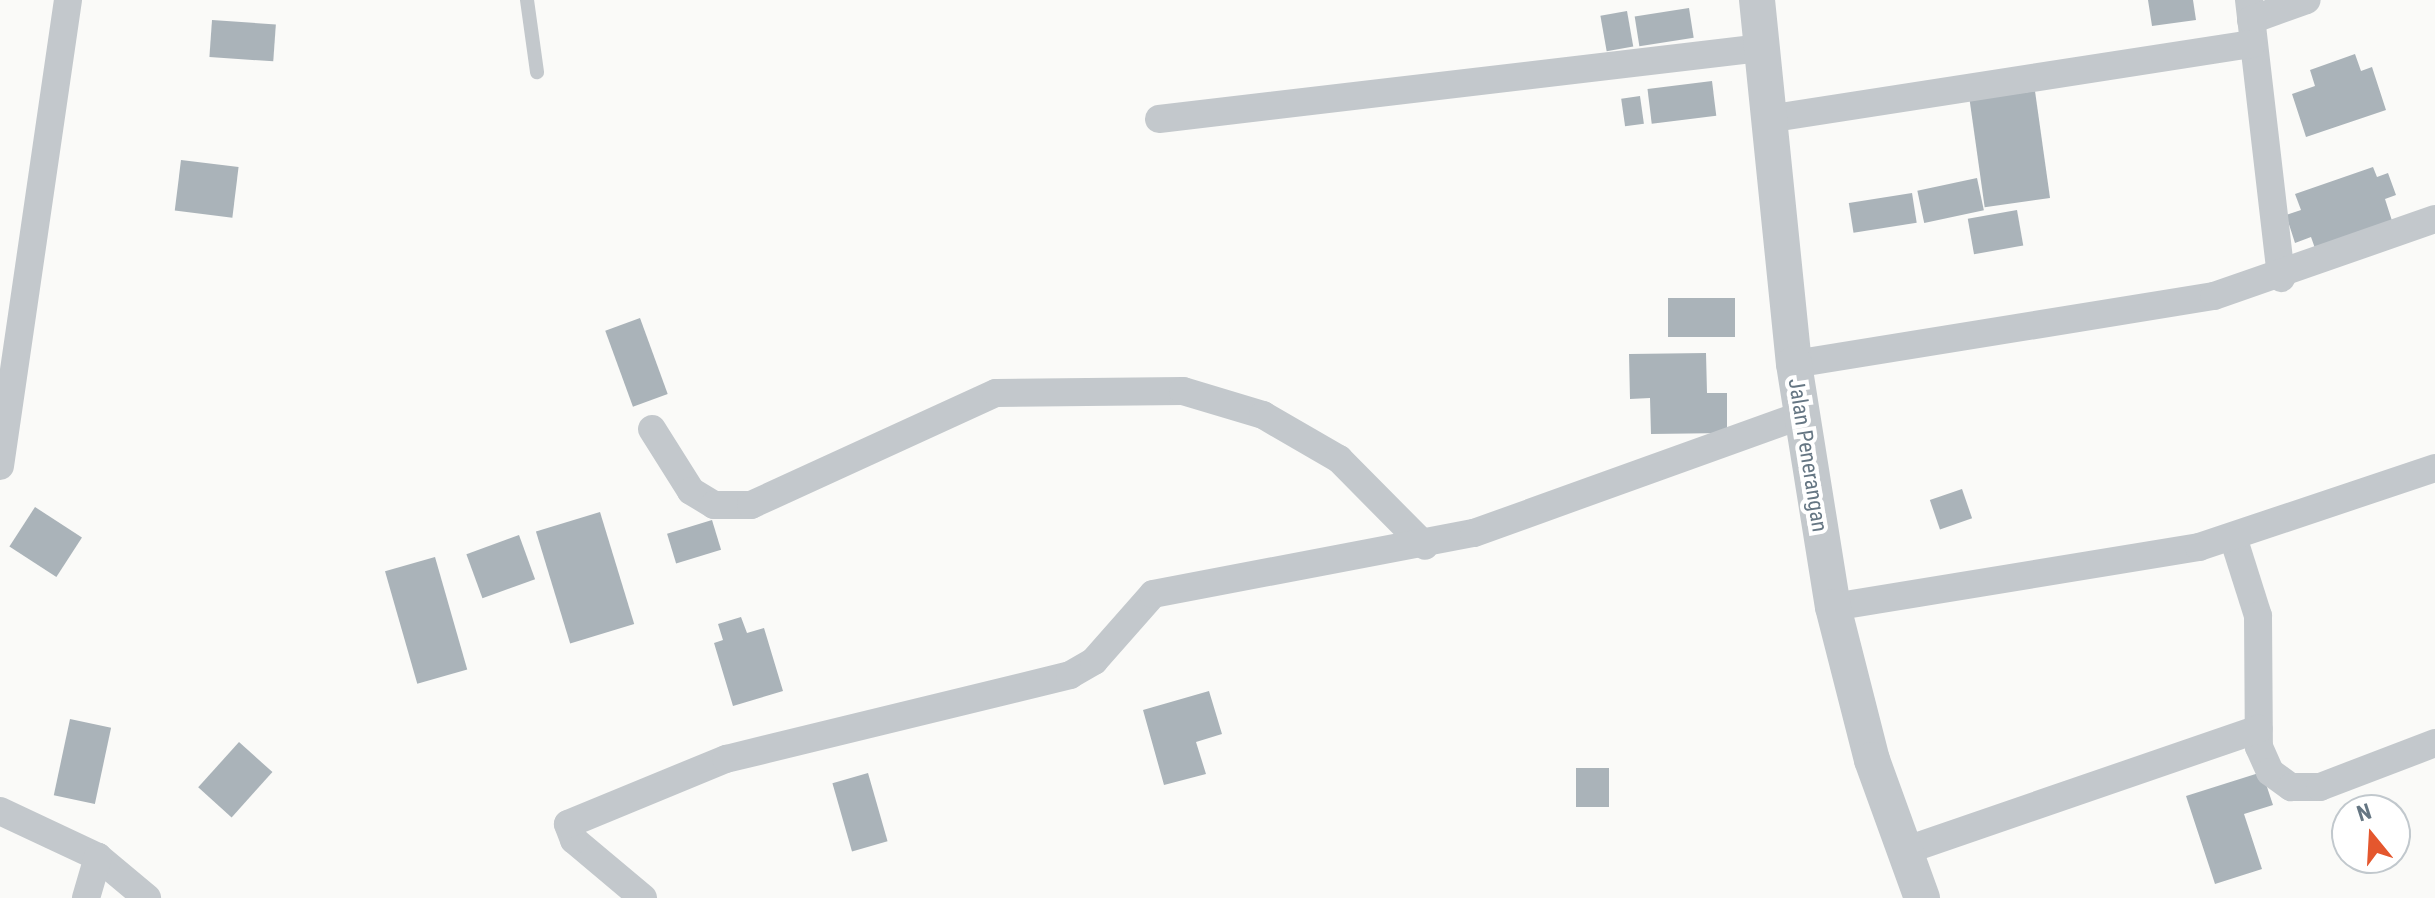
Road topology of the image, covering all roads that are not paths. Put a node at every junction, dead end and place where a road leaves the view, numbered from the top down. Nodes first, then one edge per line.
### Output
1 (68, 0) edge
2 (527, 0) edge
3 (1757, 0) edge
4 (2307, 0) edge
5 (2250, 21) edge
6 (1762, 48) junction
7 (537, 72) dead end
8 (1159, 119) dead end
9 (1767, 119) junction
10 (2435, 219) edge
11 (2281, 278) junction
12 (1794, 364) junction
13 (1801, 415) junction
14 (652, 429) dead end
15 (0, 466) edge
16 (2435, 468) edge
17 (2233, 537) junction
18 (1425, 546) junction
19 (1833, 607) junction
20 (2259, 729) junction
21 (2435, 743) edge
22 (0, 811) edge
23 (1904, 851) junction
24 (98, 857) junction
25 (86, 898) edge
26 (147, 898) edge
27 (643, 898) edge
28 (1922, 898) edge

1 - 15 street
2 - 7 lane
3 - 6 street, Jalan Penerangan
4 - 5 street
5 - 9 street
5 - 11 street
6 - 8 street
6 - 9 street, Jalan Penerangan
9 - 12 street, Jalan Penerangan
10 - 11 street
11 - 12 street
12 - 13 street, Jalan Penerangan
13 - 18 street
13 - 19 street, Jalan Penerangan
14 - 18 street
16 - 17 street
17 - 19 street
17 - 20 street
18 - 27 street
19 - 23 street, Jalan Penerangan
20 - 21 street
20 - 23 street
22 - 24 street
23 - 28 street, Jalan Penerangan
24 - 25 street
24 - 26 street

